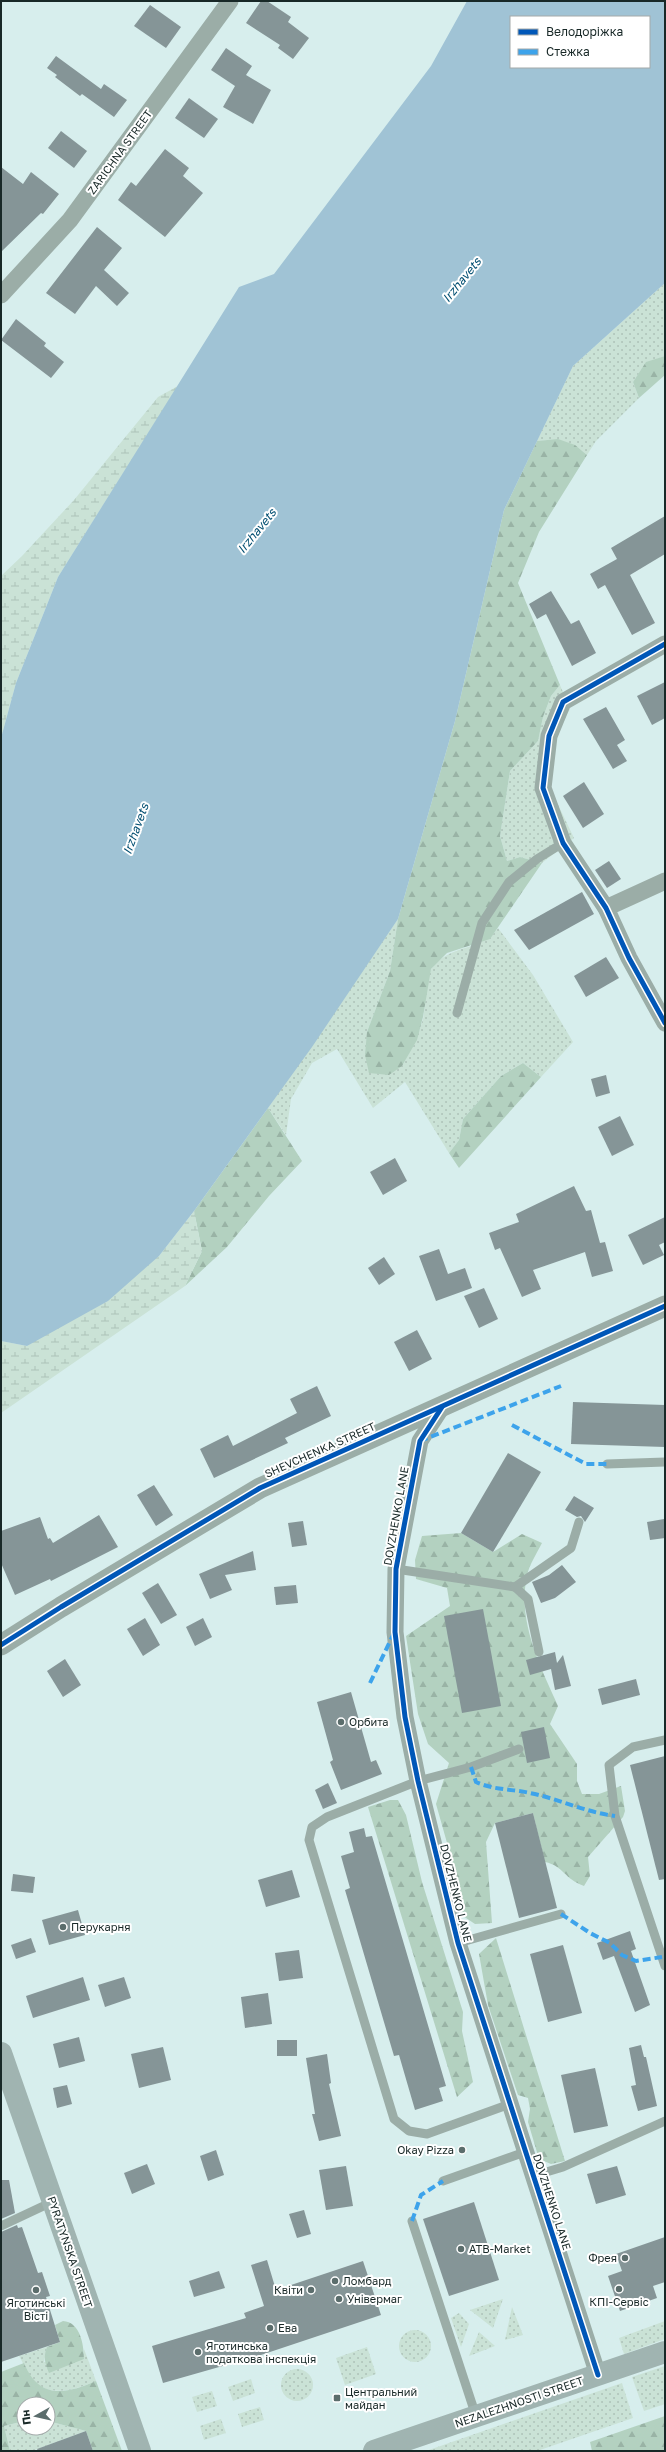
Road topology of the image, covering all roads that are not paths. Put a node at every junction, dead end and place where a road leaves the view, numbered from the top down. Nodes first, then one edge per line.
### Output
1 (230, 1) edge
2 (1, 295) edge
3 (665, 644) edge
4 (563, 843) junction
5 (665, 881) edge
6 (606, 908) junction
7 (457, 1013) dead end
8 (665, 1023) edge
9 (665, 1306) edge
10 (442, 1406) junction
11 (665, 1462) edge
12 (607, 1464) dead end
13 (579, 1522) dead end
14 (396, 1569) junction
15 (515, 1587) junction
16 (1, 1645) edge
17 (539, 1652) dead end
18 (665, 1740) edge
19 (519, 1749) dead end
20 (418, 1781) junction
21 (561, 1914) dead end
22 (458, 1943) junction
23 (665, 1966) edge
24 (1, 2053) edge
25 (6, 2082) edge
26 (510, 2104) junction
27 (665, 2121) edge
28 (526, 2152) junction
29 (533, 2176) junction
30 (443, 2181) dead end
31 (52, 2202) junction
32 (412, 2221) dead end
33 (1, 2226) edge
34 (665, 2352) edge
35 (598, 2375) junction
36 (476, 2416) junction
37 (140, 2451) edge
38 (374, 2451) edge

1 - 2 street, ZARICHNA STREET
3 - 4 street
4 - 6 street
4 - 7 lane
5 - 6 street
6 - 8 street
9 - 10 street, SHEVCHENKA STREET
10 - 14 street, DOVZHENKO LANE
10 - 16 street, SHEVCHENKA STREET
11 - 12 lane
13 - 15 lane
14 - 15 lane
14 - 20 street, DOVZHENKO LANE
15 - 17 lane
18 - 23 lane
19 - 20 lane
20 - 22 street, DOVZHENKO LANE
20 - 26 lane
21 - 22 lane
22 - 26 street, DOVZHENKO LANE
24 - 25 main road, PYRATYNSKA STREET
25 - 31 main road, PYRATYNSKA STREET
26 - 28 street, DOVZHENKO LANE
27 - 29 lane
28 - 29 street, DOVZHENKO LANE
28 - 30 lane
29 - 35 street, DOVZHENKO LANE
31 - 33 lane
31 - 37 main road, PYRATYNSKA STREET
32 - 36 lane
34 - 35 main road, NEZALEZHNOSTI STREET
35 - 36 main road, NEZALEZHNOSTI STREET
36 - 38 main road, NEZALEZHNOSTI STREET

